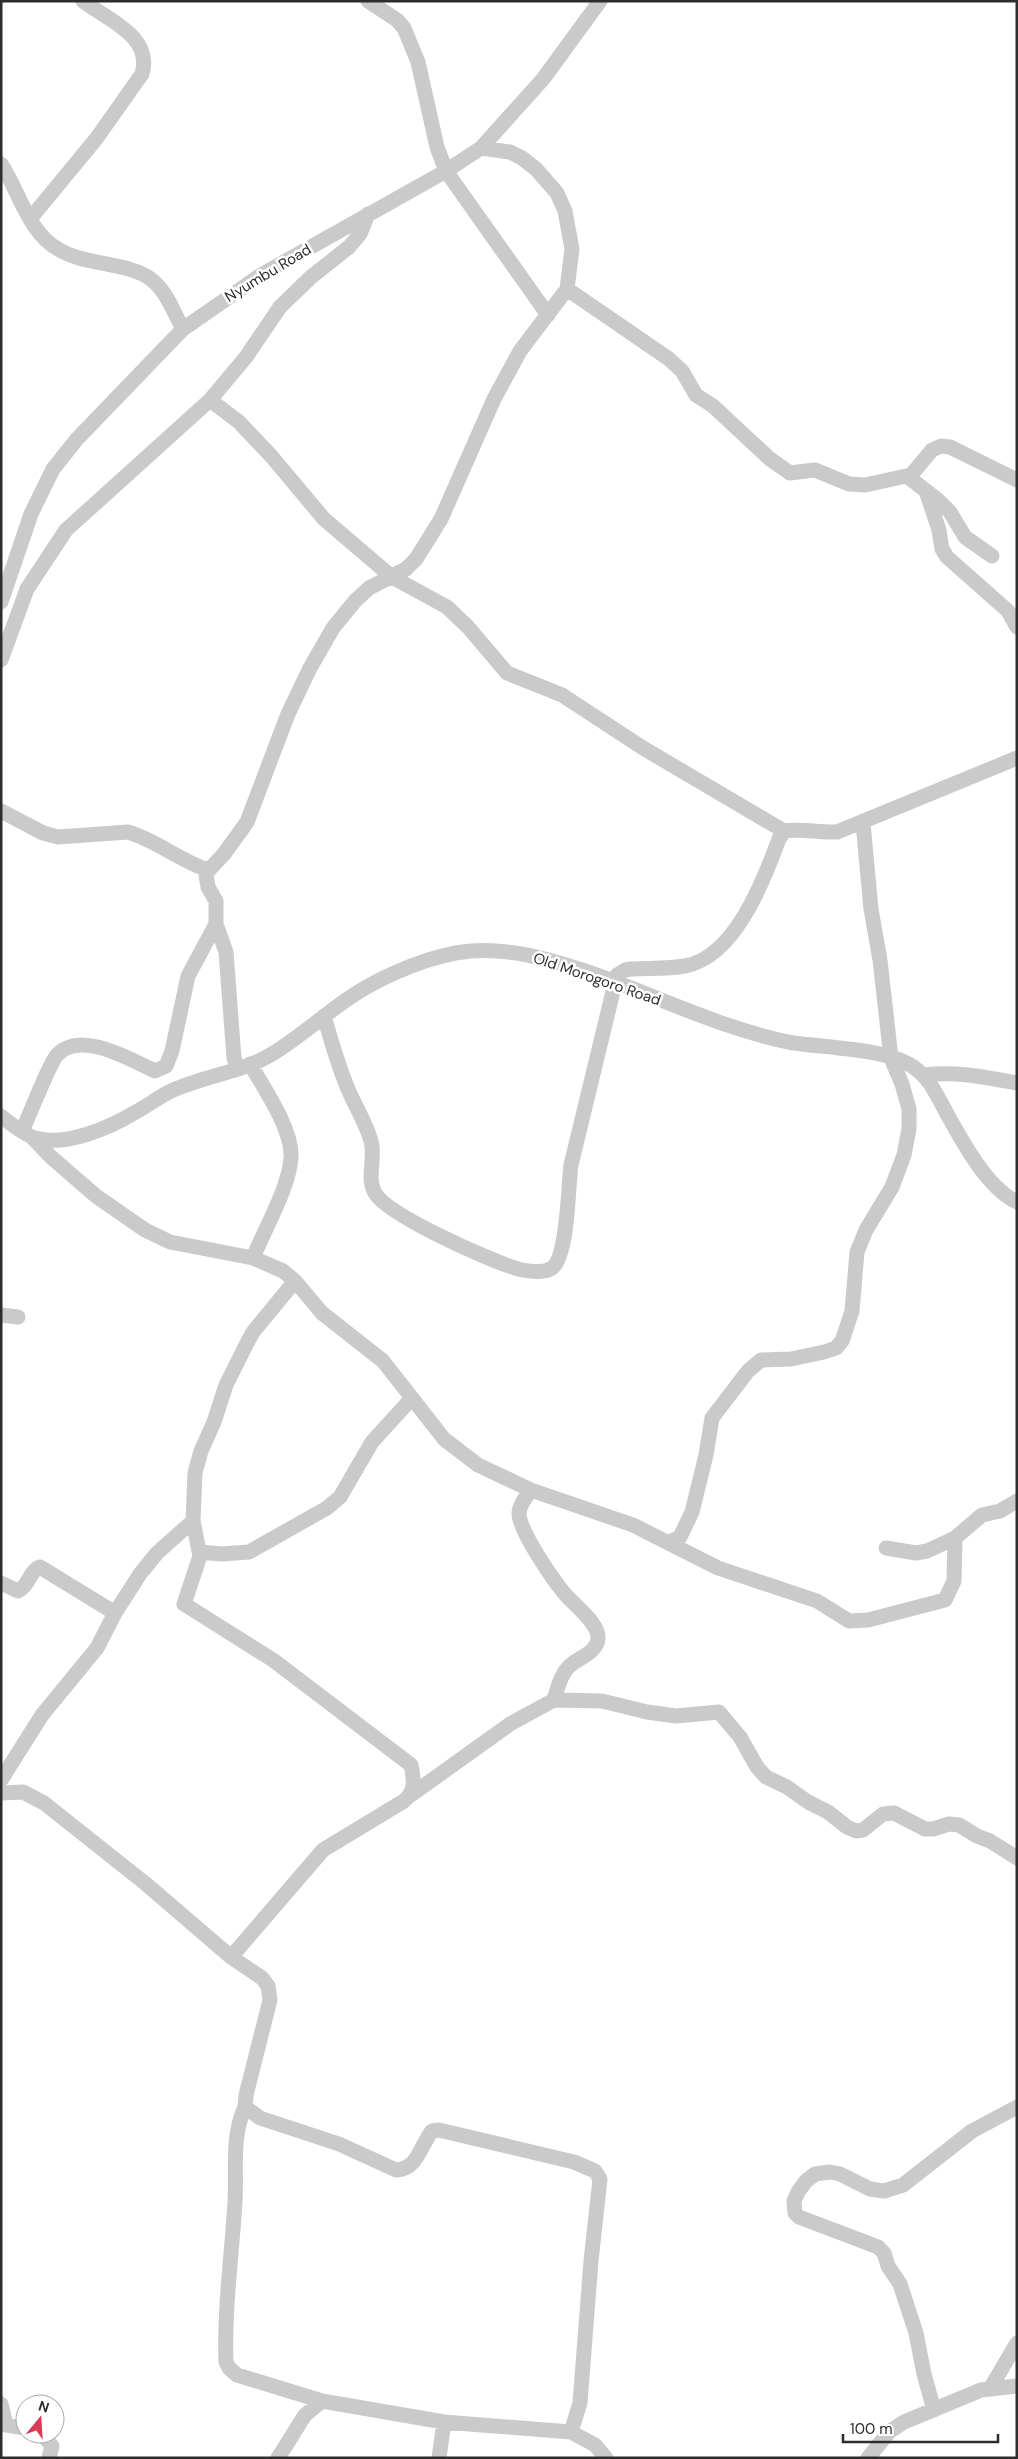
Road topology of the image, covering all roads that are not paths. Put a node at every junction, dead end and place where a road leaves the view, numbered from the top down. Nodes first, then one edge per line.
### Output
1 (84, 1) edge
2 (368, 1) edge
3 (600, 1) edge
4 (481, 148) junction
5 (1, 164) edge
6 (446, 171) junction
7 (368, 214) junction
8 (30, 219) junction
9 (567, 289) junction
10 (548, 315) junction
11 (183, 329) junction
12 (210, 400) junction
13 (907, 476) junction
14 (1017, 480) edge
15 (926, 491) junction
16 (992, 556) dead end
17 (392, 576) junction
18 (2, 594) edge
19 (1017, 627) edge
20 (1, 660) edge
21 (1017, 758) edge
22 (1, 811) edge
23 (863, 823) junction
24 (784, 831) junction
25 (207, 872) junction
26 (216, 924) junction
27 (615, 982) junction
28 (324, 1016) junction
29 (891, 1058) junction
30 (244, 1066) junction
31 (924, 1076) junction
32 (1017, 1083) edge
33 (1, 1116) edge
34 (27, 1134) junction
35 (1017, 1202) edge
36 (253, 1258) junction
37 (295, 1281) junction
38 (1, 1315) edge
39 (18, 1317) dead end
40 (412, 1398) junction
41 (531, 1490) junction
42 (1017, 1501) edge
43 (193, 1521) junction
44 (955, 1538) junction
45 (670, 1542) junction
46 (886, 1548) dead end
47 (200, 1552) junction
48 (1, 1583) edge
49 (115, 1614) junction
50 (554, 1700) junction
51 (411, 1765) junction
52 (1, 1780) edge
53 (433, 1780) junction
54 (1, 1793) edge
55 (410, 1795) junction
56 (1017, 1858) edge
57 (231, 1957) junction
58 (245, 2107) junction
59 (1017, 2107) edge
60 (1017, 2343) edge
61 (1017, 2386) edge
62 (991, 2387) junction
63 (322, 2402) junction
64 (1, 2404) edge
65 (934, 2410) junction
66 (444, 2422) junction
67 (15, 2426) edge
68 (571, 2432) junction
69 (50, 2444) edge
70 (50, 2458) edge
71 (278, 2458) edge
72 (440, 2458) edge
73 (606, 2458) edge
74 (868, 2458) edge

1 - 8 street
2 - 6 street
3 - 4 street, Nyumbu Road
4 - 6 street, Nyumbu Road
4 - 9 street
5 - 8 street
6 - 7 street, Nyumbu Road
6 - 10 street
7 - 11 street, Nyumbu Road
7 - 12 street
8 - 11 street
9 - 10 street
9 - 13 street
10 - 17 street
11 - 18 street, Nyumbu Road
12 - 17 street
12 - 20 street
13 - 14 street
13 - 15 street
15 - 16 street
15 - 19 street
17 - 24 street
17 - 25 street
21 - 23 street
22 - 25 street
23 - 24 street
23 - 29 street
24 - 27 street
25 - 26 street
26 - 30 street
26 - 34 street
27 - 28 street, Old Morogoro Road
27 - 28 street
27 - 29 street, Old Morogoro Road
28 - 30 street, Old Morogoro Road
29 - 31 street, Old Morogoro Road
29 - 45 street
30 - 34 street, Old Morogoro Road
30 - 36 street
31 - 32 street
31 - 35 street, Old Morogoro Road
33 - 34 street, Old Morogoro Road
34 - 36 street
36 - 37 street
37 - 40 street
37 - 43 street
38 - 39 street
40 - 41 street
40 - 47 street
41 - 45 street
41 - 50 street
42 - 44 street
43 - 47 street
43 - 49 street
44 - 45 street
44 - 46 street
47 - 51 street
48 - 49 street
49 - 52 street
50 - 53 street
50 - 56 street
51 - 53 street
51 - 55 street
53 - 55 street
54 - 57 street
55 - 57 street
57 - 58 street
58 - 63 street
58 - 68 street
59 - 65 street
60 - 62 street
61 - 62 street
62 - 65 street
63 - 66 street
63 - 71 street
64 - 67 street
65 - 74 street
66 - 68 street
66 - 72 street
68 - 73 street
69 - 70 street

